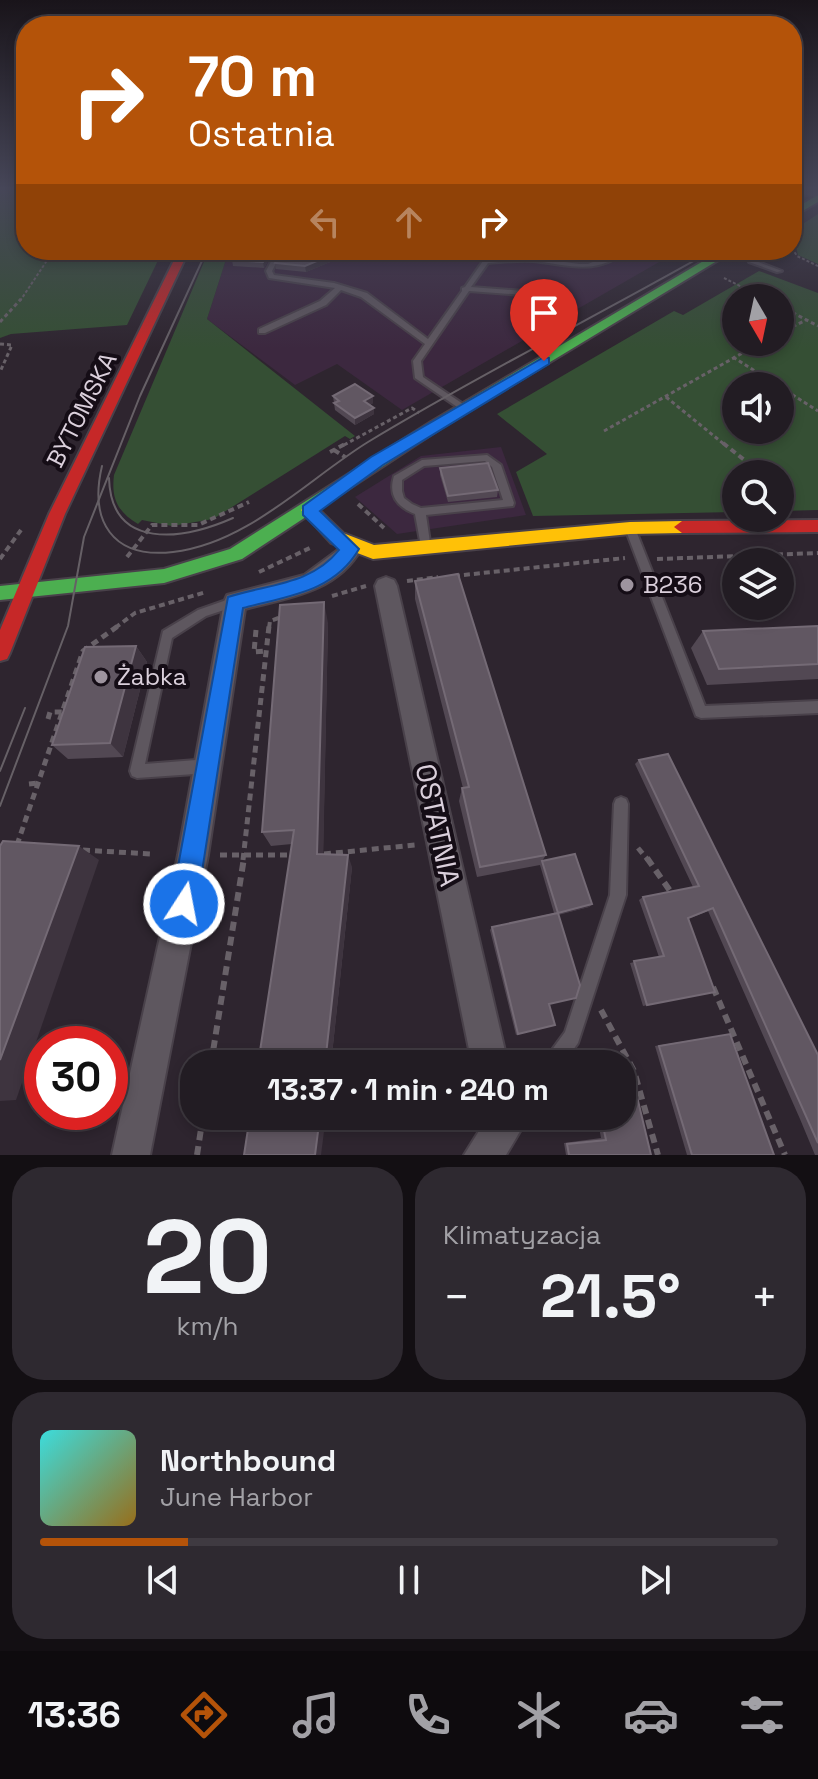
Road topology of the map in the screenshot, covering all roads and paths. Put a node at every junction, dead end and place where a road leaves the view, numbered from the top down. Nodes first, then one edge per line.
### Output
1 (49, 260) edge
2 (179, 260) edge
3 (275, 260) edge
4 (492, 260) edge
5 (552, 260) edge
6 (609, 260) edge
7 (713, 260) edge
8 (486, 261) joint
9 (751, 261) dead end
10 (779, 271) dead end
11 (724, 278) dead end
12 (736, 284) edge
13 (340, 287) junction
14 (464, 289) junction
15 (564, 296) dead end
16 (794, 314) edge
17 (806, 320) junction
18 (0, 322) edge
19 (794, 326) edge
20 (818, 326) edge
21 (262, 331) dead end
22 (429, 343) junction
23 (0, 344) edge
24 (733, 357) joint
25 (0, 372) edge
26 (666, 397) junction
27 (463, 408) junction
28 (818, 411) edge
29 (426, 418) dead end
30 (604, 431) dead end
31 (330, 452) dead end
32 (745, 460) edge
33 (351, 499) dead end
34 (249, 502) dead end
35 (309, 510) junction
36 (420, 512) junction
37 (818, 526) edge
38 (630, 528) junction
39 (425, 545) junction
40 (350, 549) junction
41 (818, 553) edge
42 (643, 558) junction
43 (125, 560) dead end
44 (387, 584) junction
45 (25, 591) junction
46 (0, 593) edge
47 (182, 599) dead end
48 (324, 599) edge
49 (235, 602) junction
50 (297, 610) edge
51 (257, 622) dead end
52 (267, 651) junction
53 (0, 653) edge
54 (818, 707) edge
55 (62, 712) junction
56 (48, 719) dead end
57 (209, 766) junction
58 (38, 783) junction
59 (29, 784) dead end
60 (621, 804) dead end
61 (620, 828) junction
62 (441, 843) junction
63 (16, 846) junction
64 (31, 847) edge
65 (76, 850) edge
66 (150, 854) dead end
67 (8, 855) edge
68 (193, 855) junction
69 (244, 855) junction
70 (299, 855) edge
71 (312, 856) edge
72 (680, 910) edge
73 (711, 982) edge
74 (588, 987) junction
75 (213, 1050) edge
76 (487, 1050) edge
77 (562, 1050) edge
78 (201, 1130) edge
79 (131, 1155) edge
80 (197, 1155) edge
81 (658, 1155) edge
82 (785, 1155) edge

1 - 18 path
2 - 45 street, BYTOMSKA
3 - 13 lane
4 - 8 lane
5 - 6 lane
7 - 27 street
8 - 14 lane
9 - 10 lane
11 - 12 path
13 - 21 lane
13 - 22 lane
14 - 15 lane
14 - 22 lane
16 - 17 path
17 - 19 path
17 - 20 path
22 - 27 lane
23 - 25 path
24 - 26 path
24 - 28 path
26 - 30 path
26 - 32 path
27 - 35 street
29 - 31 path
33 - 39 path
34 - 43 path
35 - 40 street
35 - 45 street
36 - 36 lane
36 - 39 lane
37 - 38 street
38 - 39 street
38 - 42 lane
39 - 40 street
40 - 49 street
41 - 42 path
42 - 44 path
42 - 54 lane
44 - 48 path
44 - 62 street, OSTATNIA
45 - 46 street
45 - 53 street, BYTOMSKA
47 - 55 path
49 - 57 street
49 - 57 lane
50 - 52 path
51 - 52 path
52 - 69 path
55 - 56 path
55 - 58 path
57 - 68 street
58 - 59 path
58 - 63 path
60 - 61 lane
61 - 72 path
61 - 74 lane
62 - 71 path
62 - 76 street, OSTATNIA
63 - 64 path
63 - 67 path
65 - 66 path
68 - 69 path
68 - 79 street
69 - 70 path
69 - 75 path
73 - 82 path
74 - 77 lane
74 - 81 path
78 - 80 path

